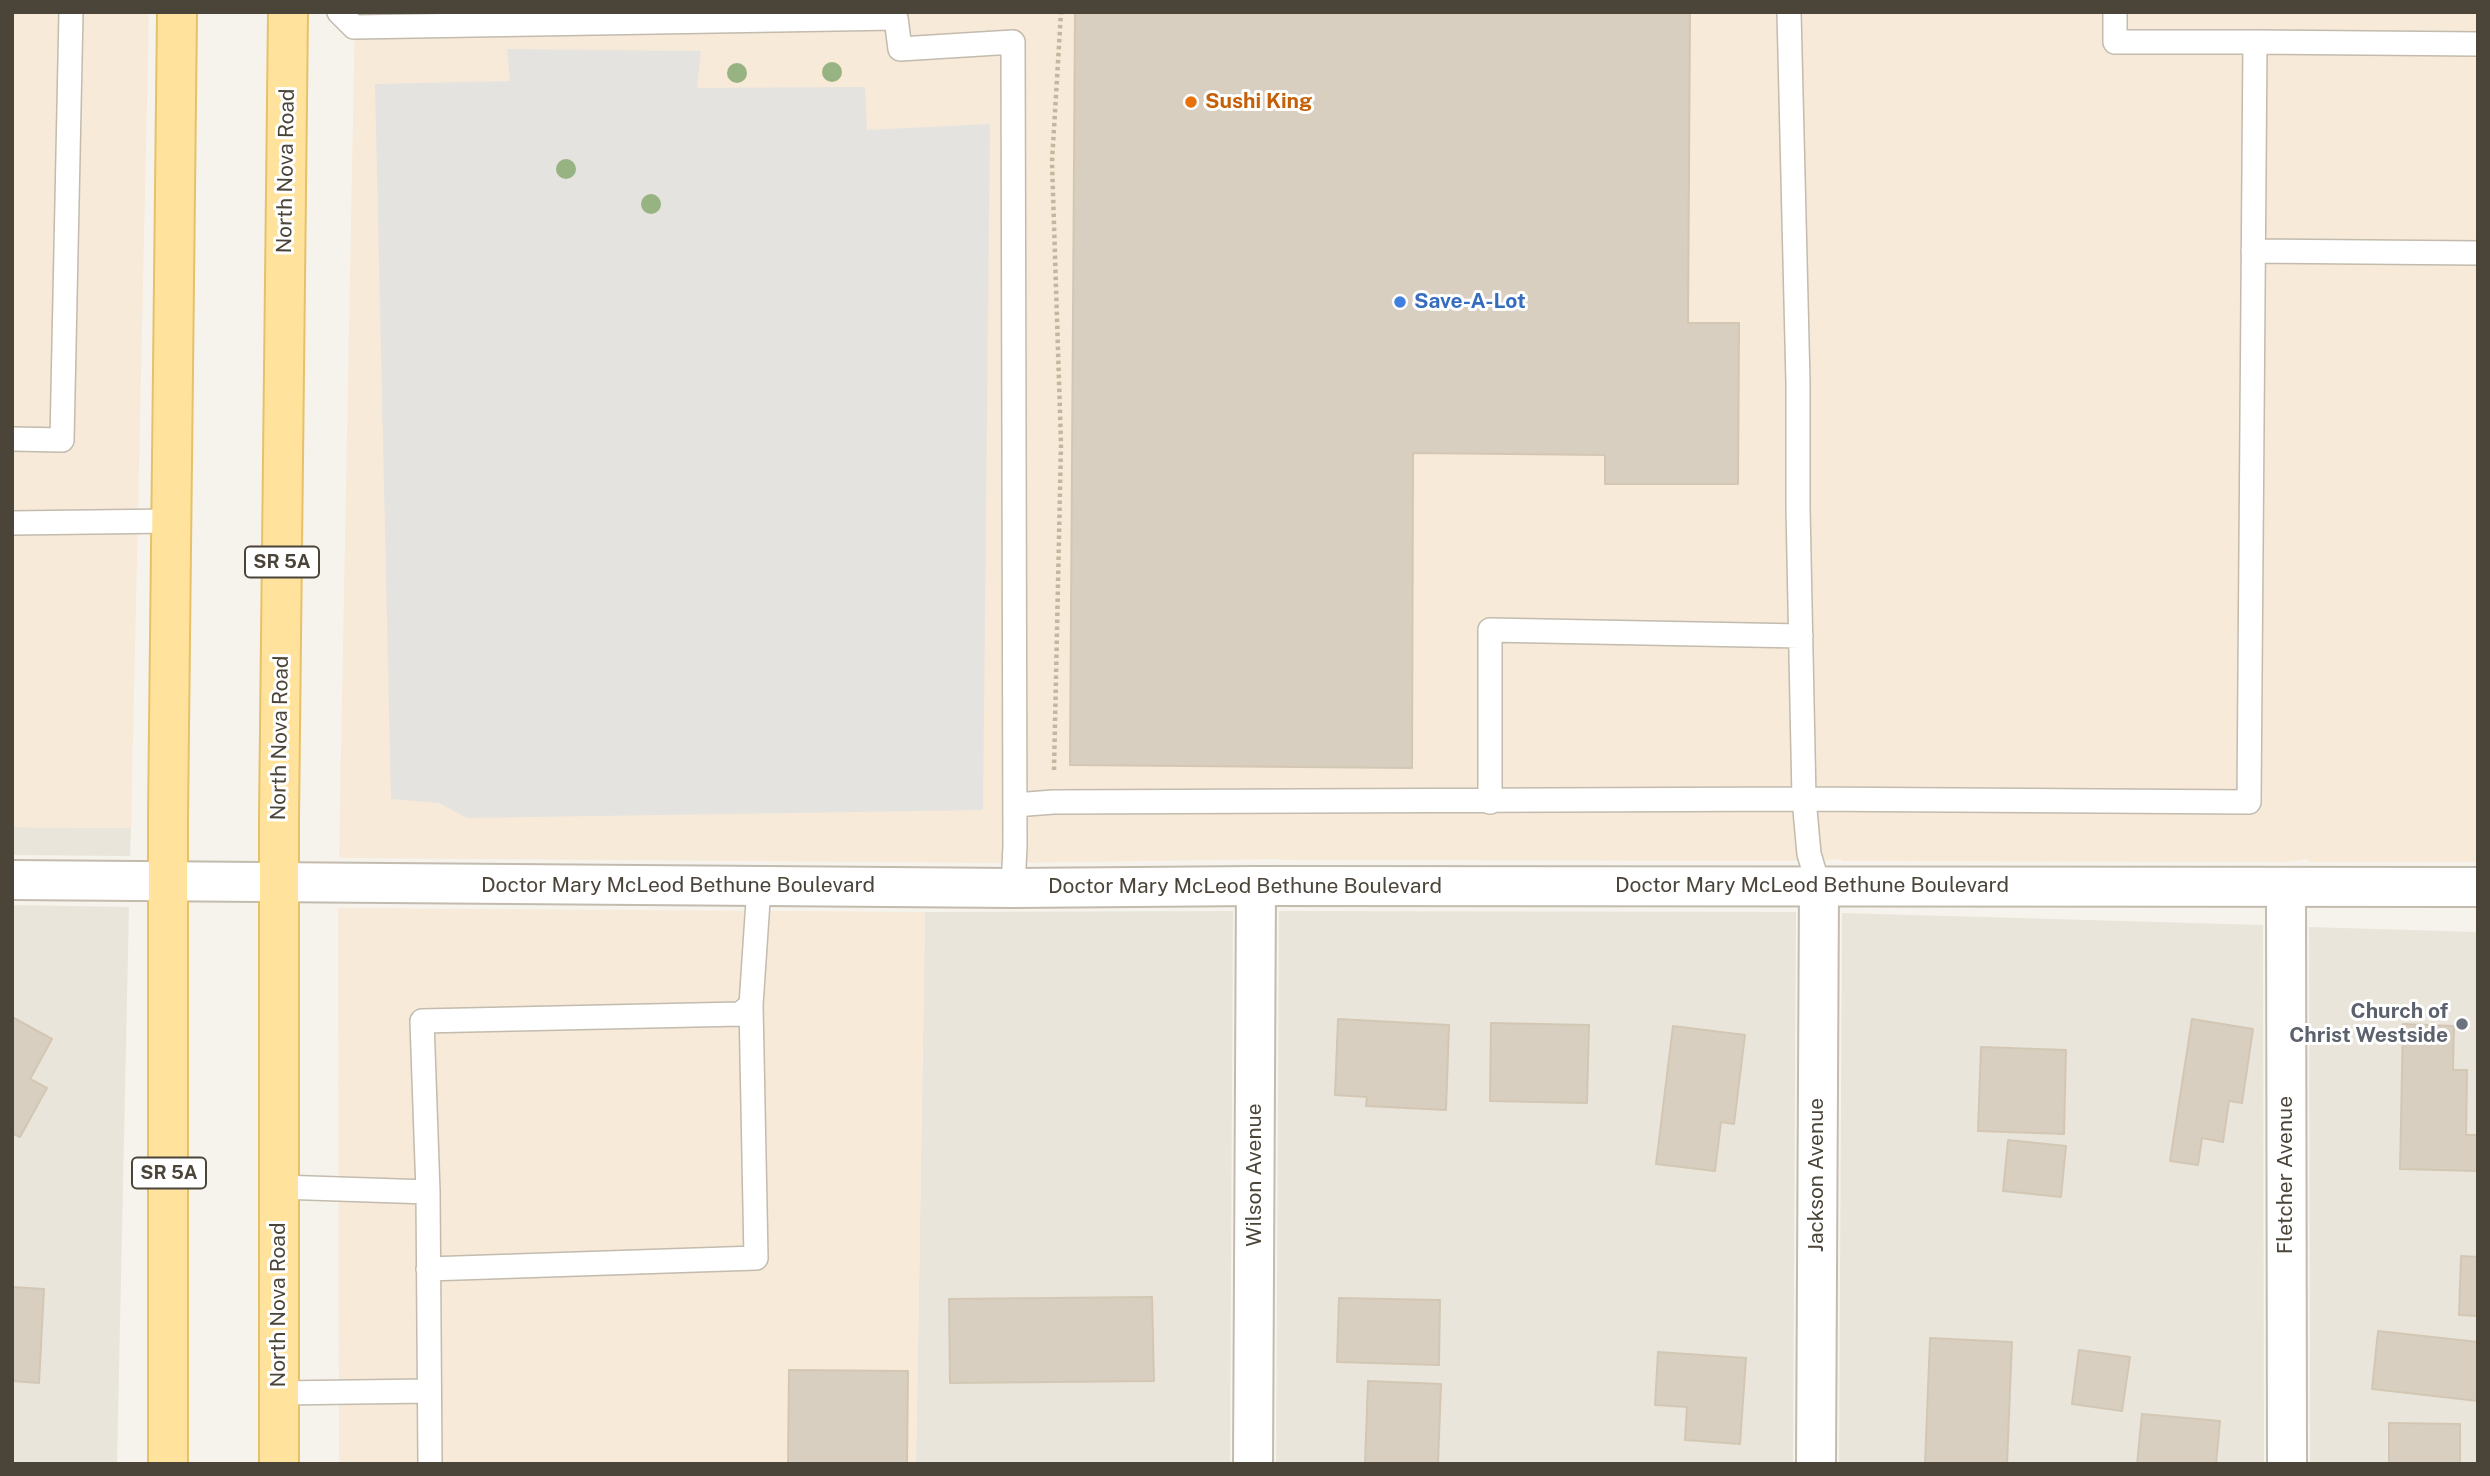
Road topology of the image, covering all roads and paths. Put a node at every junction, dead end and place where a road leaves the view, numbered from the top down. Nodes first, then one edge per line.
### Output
1 (71, 12) edge
2 (177, 12) edge
3 (288, 12) edge
4 (339, 12) edge
5 (1060, 12) edge
6 (1789, 12) edge
7 (2115, 12) edge
8 (2255, 42) junction
9 (2478, 44) edge
10 (2253, 251) junction
11 (2478, 253) edge
12 (12, 439) edge
13 (172, 521) junction
14 (12, 523) edge
15 (1801, 636) junction
16 (1804, 799) junction
17 (1053, 802) junction
18 (1490, 802) junction
19 (1015, 806) junction
20 (12, 880) edge
21 (169, 882) junction
22 (280, 883) junction
23 (759, 886) junction
24 (1256, 886) junction
25 (1819, 887) junction
26 (2286, 887) junction
27 (2478, 887) edge
28 (1013, 888) junction
29 (751, 1005) junction
30 (279, 1187) junction
31 (428, 1192) junction
32 (428, 1269) junction
33 (429, 1391) junction
34 (279, 1393) junction
35 (168, 1464) edge
36 (279, 1464) edge
37 (430, 1464) edge
38 (1253, 1464) edge
39 (1816, 1464) edge
40 (2287, 1464) edge

1 - 12 lane
2 - 13 main road, SR 5A
3 - 22 main road, North Nova Road / SR 5A
4 - 19 lane
5 - 17 path
6 - 15 lane
7 - 8 lane
8 - 9 lane
8 - 10 lane
10 - 11 lane
10 - 16 lane
13 - 14 lane
13 - 21 main road, SR 5A
15 - 16 lane
15 - 18 lane
16 - 18 lane
16 - 25 lane
17 - 18 lane
17 - 19 lane
19 - 28 lane
20 - 21 street, Doctor Mary McLeod Bethune Boulevard
21 - 22 street, Doctor Mary McLeod Bethune Boulevard
21 - 35 main road, SR 5A
22 - 23 street, Doctor Mary McLeod Bethune Boulevard
22 - 30 main road, North Nova Road / SR 5A
23 - 28 street, Doctor Mary McLeod Bethune Boulevard
23 - 29 lane
24 - 25 street, Doctor Mary McLeod Bethune Boulevard
24 - 28 street, Doctor Mary McLeod Bethune Boulevard
24 - 38 street, Wilson Avenue
25 - 26 street, Doctor Mary McLeod Bethune Boulevard
25 - 39 street, Jackson Avenue
26 - 27 street, Doctor Mary McLeod Bethune Boulevard
26 - 40 street, Fletcher Avenue
29 - 31 lane
29 - 32 lane
30 - 31 lane
30 - 34 main road, North Nova Road / SR 5A
31 - 32 lane
32 - 33 lane
33 - 34 lane
33 - 37 lane
34 - 36 main road, North Nova Road / SR 5A

